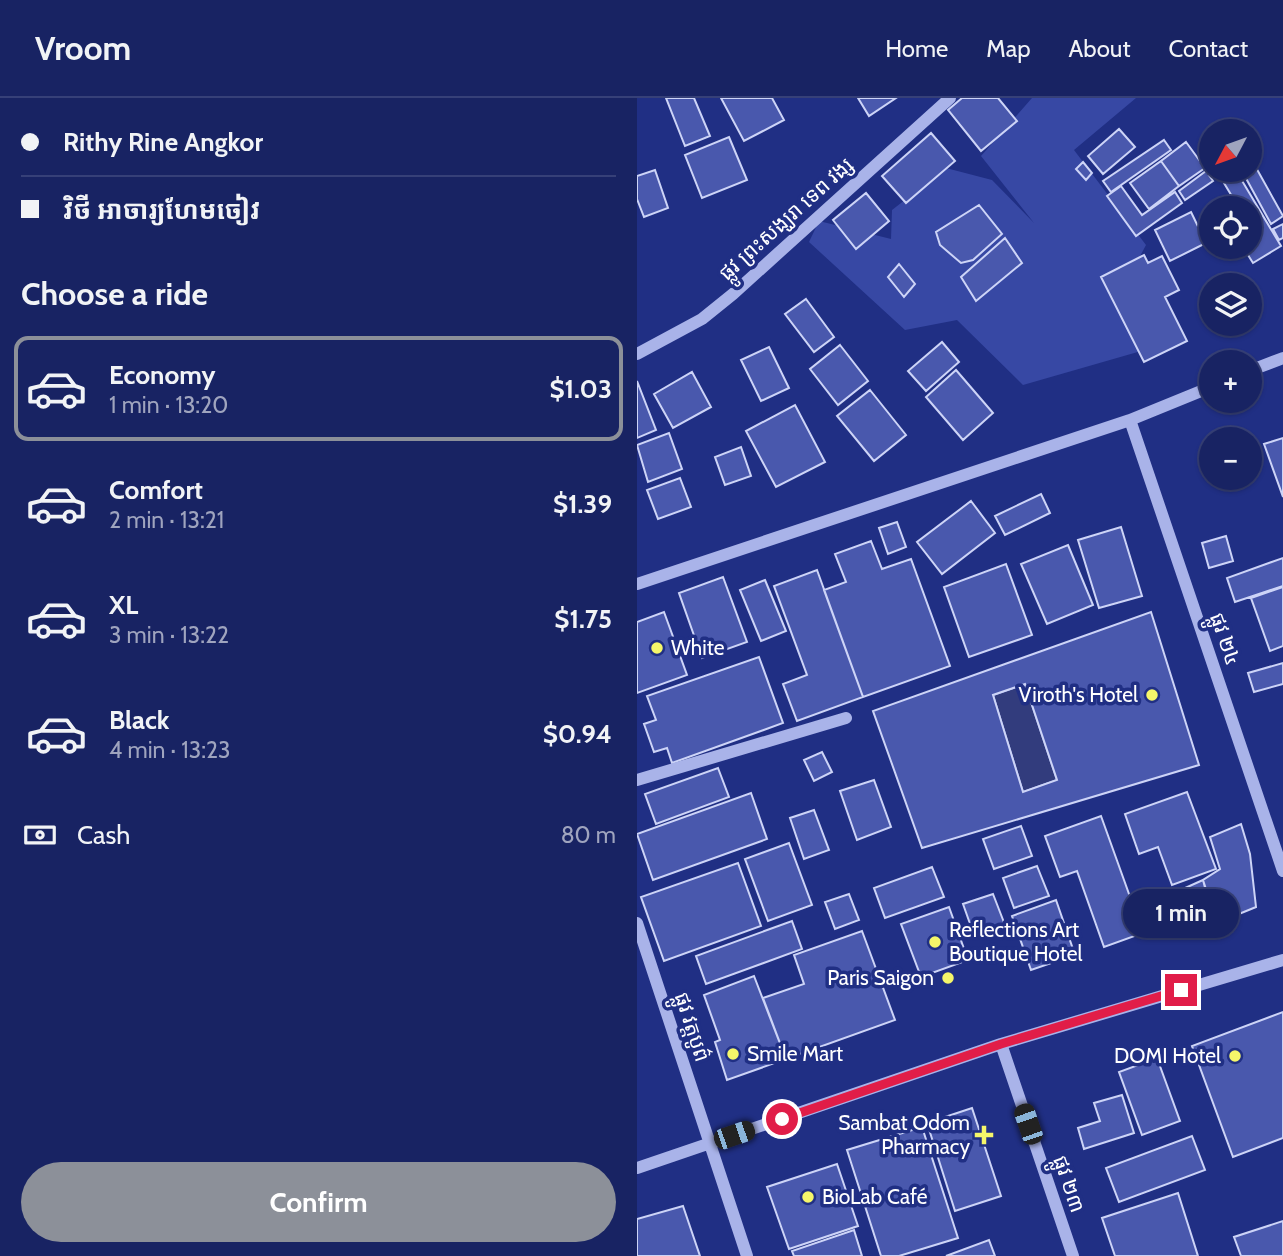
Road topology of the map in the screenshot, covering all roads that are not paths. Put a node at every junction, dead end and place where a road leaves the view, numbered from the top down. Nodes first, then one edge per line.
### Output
1 (950, 98) edge
2 (637, 354) edge
3 (1283, 358) edge
4 (1262, 366) edge
5 (1199, 392) edge
6 (1130, 420) junction
7 (637, 584) edge
8 (846, 718) dead end
9 (637, 780) edge
10 (1283, 871) edge
11 (637, 923) edge
12 (1283, 960) edge
13 (1001, 1044) junction
14 (710, 1143) junction
15 (637, 1168) edge
16 (747, 1256) edge
17 (1073, 1256) edge

1 - 2 street, ផ្លូវ ព្រះសង្ឃរា ទេព វង្ស
3 - 4 street
5 - 6 street
6 - 7 street
6 - 10 street, ផ្លូវ ២៤
8 - 9 street
11 - 14 street, ផ្លូវ វត្តបូព៌
12 - 13 street
13 - 14 street
13 - 17 street, ផ្លូវ ២៣
14 - 15 street
14 - 16 street, ផ្លូវ វត្តបូព៌

